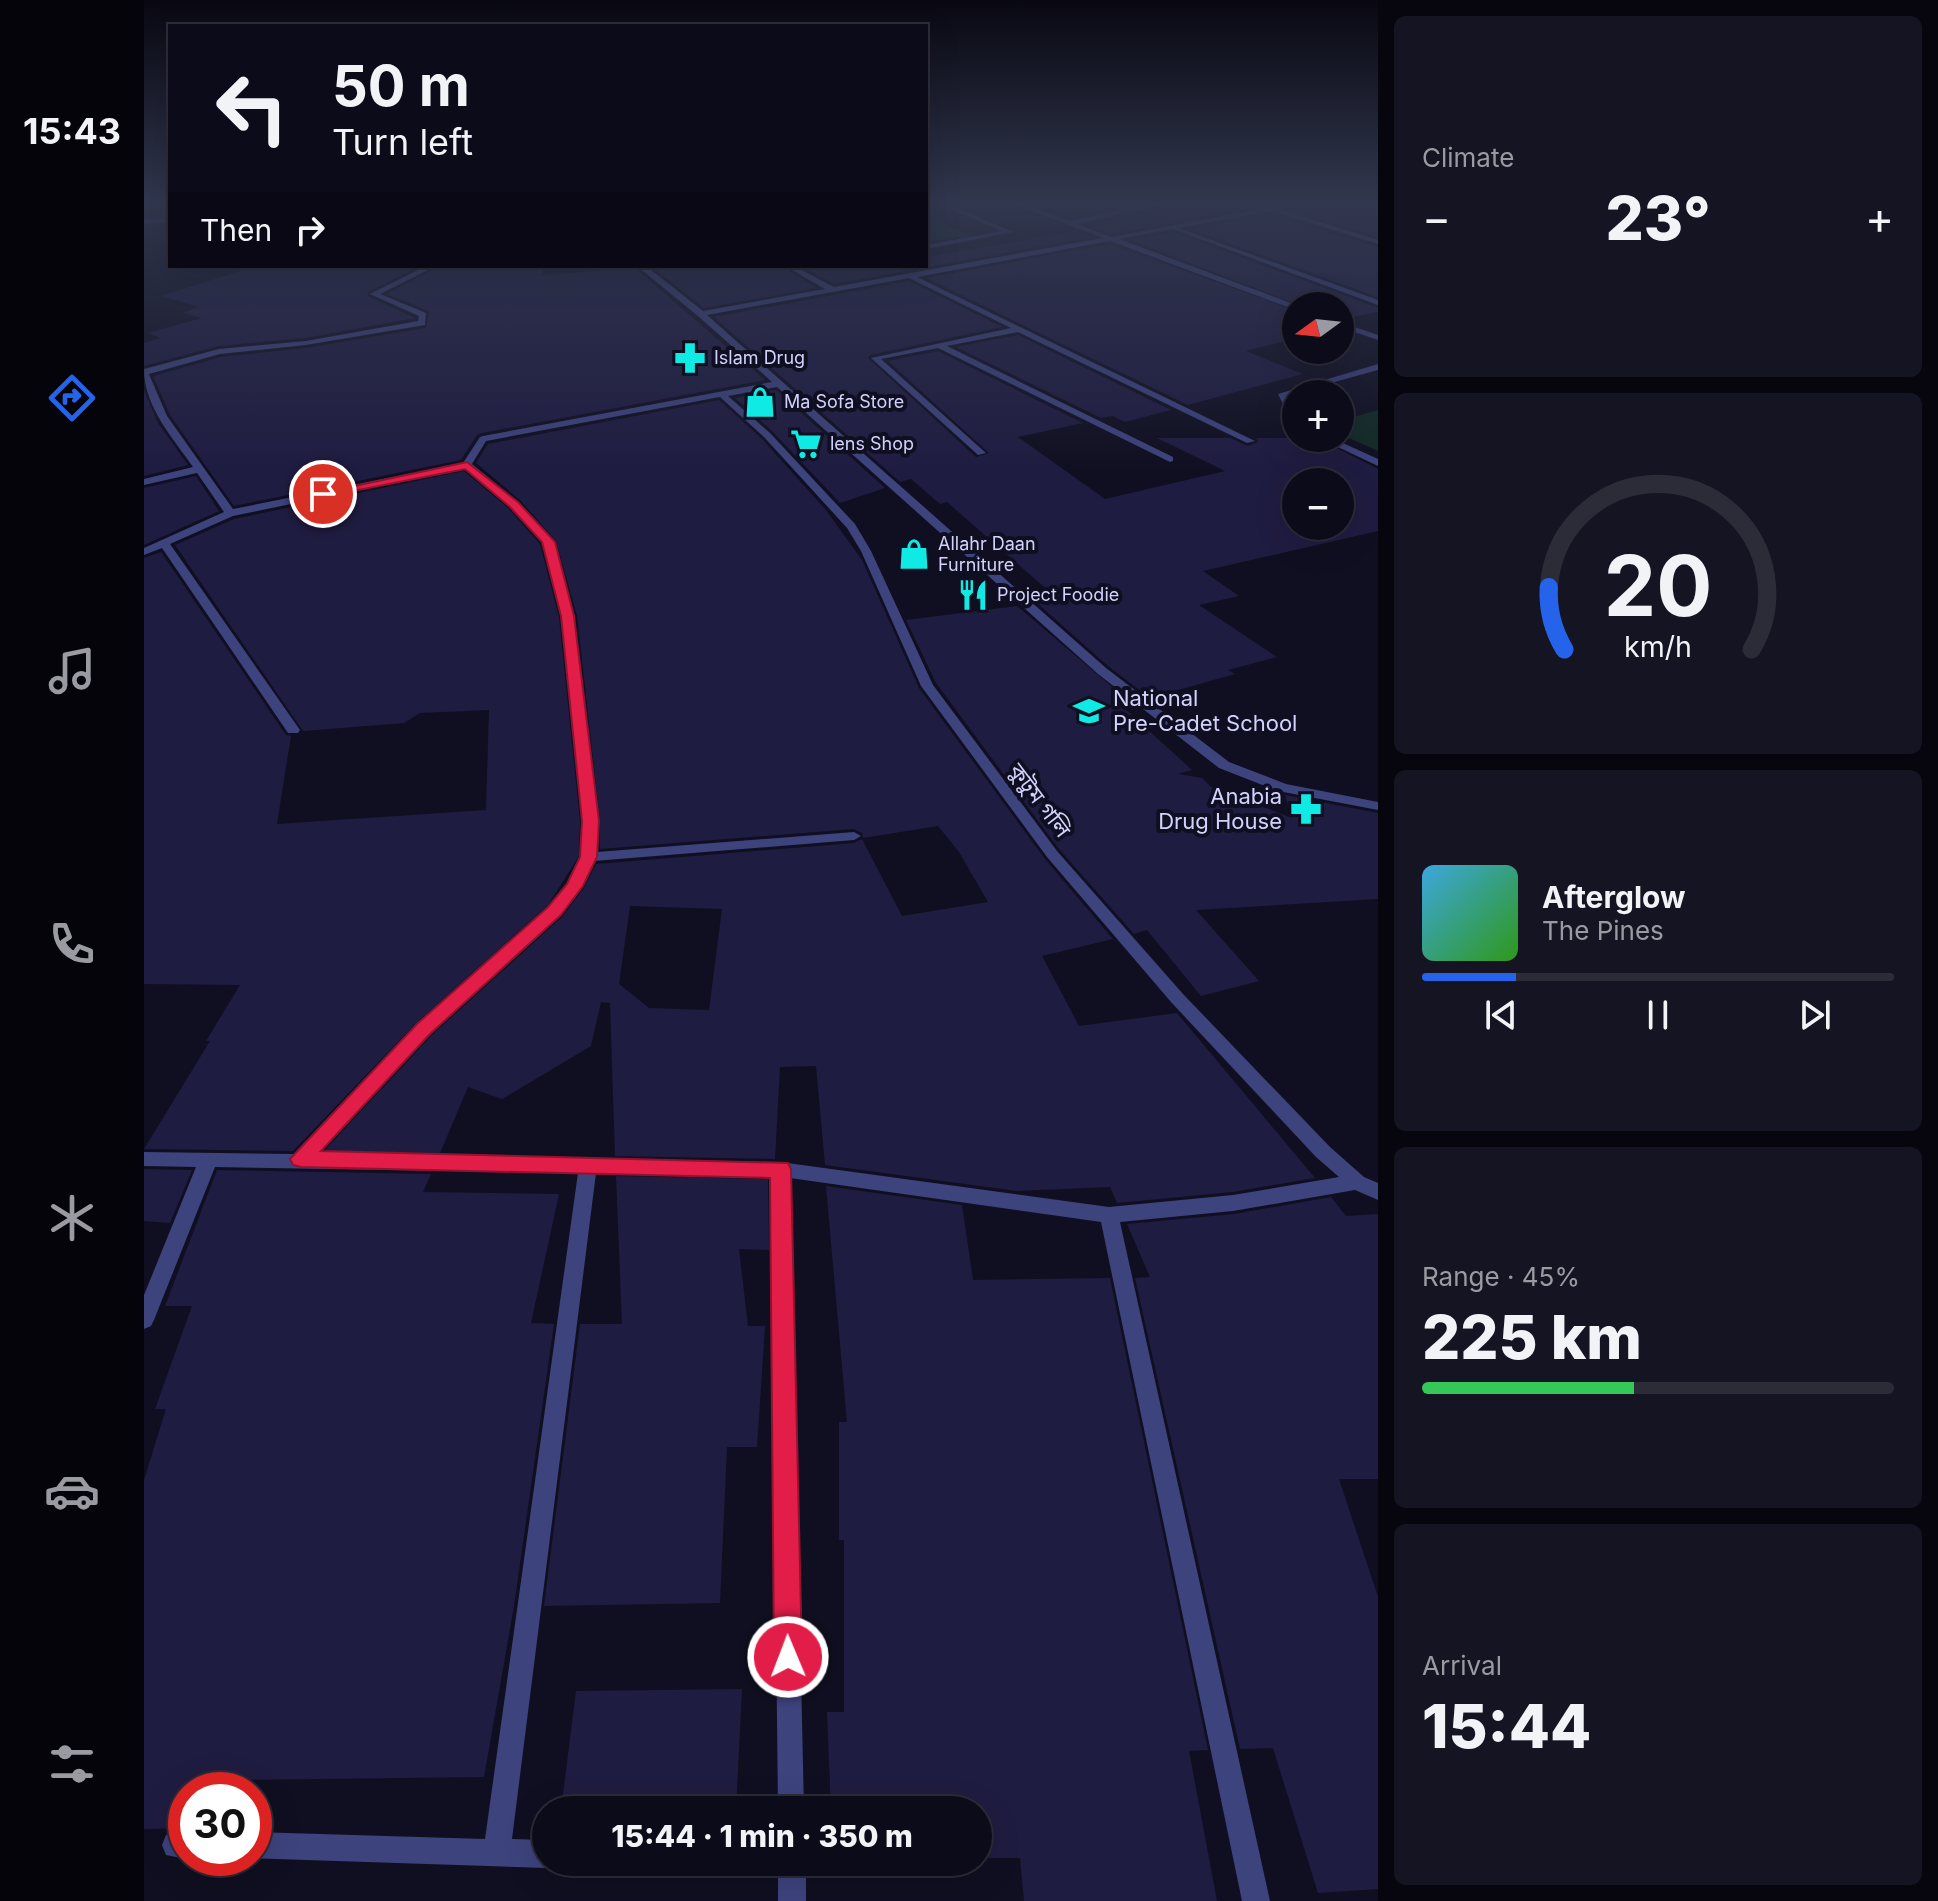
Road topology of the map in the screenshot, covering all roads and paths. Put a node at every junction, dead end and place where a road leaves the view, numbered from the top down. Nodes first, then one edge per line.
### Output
1 (379, 292) edge
2 (673, 292) edge
3 (824, 292) edge
4 (942, 292) edge
5 (1254, 292) edge
6 (1346, 292) edge
7 (1282, 302) edge
8 (1378, 303) edge
9 (701, 314) junction
10 (1019, 329) junction
11 (1354, 329) edge
12 (1378, 338) edge
13 (939, 345) junction
14 (1378, 367) edge
15 (145, 372) edge
16 (1332, 380) edge
17 (777, 384) junction
18 (721, 394) junction
19 (1250, 441) dead end
20 (1354, 452) edge
21 (981, 453) dead end
22 (1170, 459) dead end
23 (1378, 463) edge
24 (467, 465) junction
25 (199, 469) junction
26 (144, 482) edge
27 (230, 513) junction
28 (164, 543) junction
29 (144, 552) edge
30 (293, 730) dead end
31 (1378, 806) edge
32 (854, 836) dead end
33 (589, 857) junction
34 (144, 1159) edge
35 (209, 1159) junction
36 (301, 1159) junction
37 (588, 1166) junction
38 (780, 1169) junction
39 (1357, 1182) junction
40 (1378, 1192) edge
41 (1109, 1215) junction
42 (144, 1320) edge
43 (791, 1796) edge
44 (272, 1846) edge
45 (497, 1852) junction
46 (532, 1853) edge
47 (792, 1876) edge
48 (792, 1901) edge
49 (1256, 1901) edge

1 - 15 street
2 - 9 street
3 - 9 street
4 - 10 street
5 - 7 street
6 - 8 street
9 - 17 street
10 - 13 street
10 - 19 street
11 - 12 street
13 - 21 street
13 - 22 street
14 - 16 street
15 - 25 street
17 - 18 street
17 - 31 street
18 - 24 street
18 - 39 street, কুটুম গলি
20 - 23 street
24 - 27 street
24 - 33 street
25 - 26 street
25 - 27 street
27 - 28 street
28 - 29 street
28 - 30 street
32 - 33 street
33 - 36 street
34 - 35 street
35 - 36 street
35 - 42 street
36 - 37 street
37 - 38 street
37 - 45 street
38 - 41 street
38 - 43 street
39 - 40 street, কুটুম গলি
39 - 41 street
41 - 49 street
44 - 45 street
45 - 46 street
47 - 48 street

